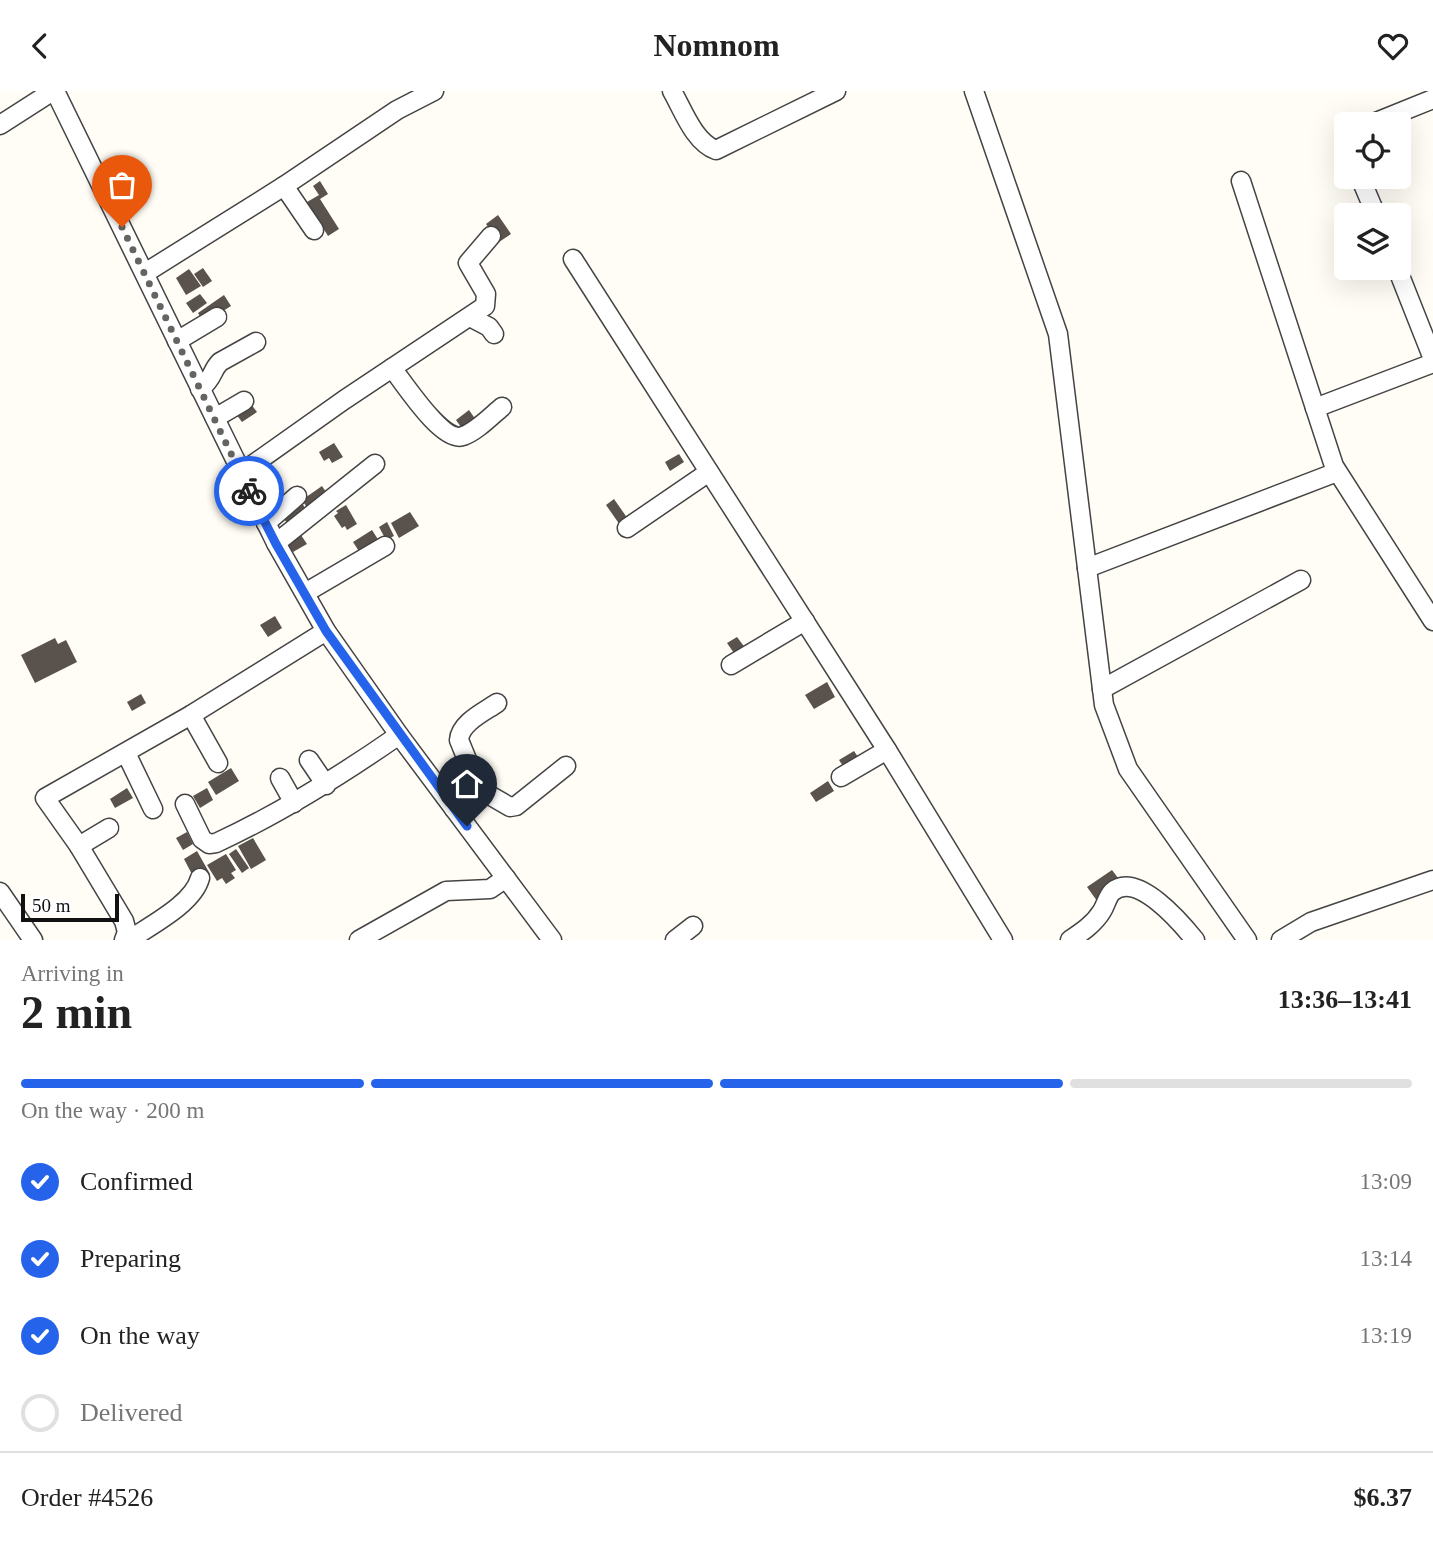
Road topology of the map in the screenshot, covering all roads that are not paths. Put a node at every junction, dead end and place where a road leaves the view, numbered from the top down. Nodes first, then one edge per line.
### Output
1 (54, 91) edge
2 (434, 91) edge
3 (672, 91) edge
4 (836, 91) edge
5 (974, 91) edge
6 (1433, 99) edge
7 (1401, 112) edge
8 (0, 125) edge
9 (1241, 181) dead end
10 (284, 186) junction
11 (314, 230) dead end
12 (491, 236) dead end
13 (573, 259) dead end
14 (145, 273) junction
15 (1401, 280) edge
16 (217, 317) dead end
17 (470, 317) junction
18 (494, 334) dead end
19 (177, 341) junction
20 (256, 342) dead end
21 (1433, 361) edge
22 (392, 368) junction
23 (201, 389) junction
24 (244, 401) dead end
25 (502, 407) dead end
26 (1315, 408) junction
27 (215, 418) junction
28 (375, 464) dead end
29 (709, 472) junction
30 (1337, 472) junction
31 (241, 473) junction
32 (297, 496) dead end
33 (266, 523) junction
34 (628, 528) dead end
35 (276, 544) junction
36 (385, 546) dead end
37 (1087, 568) junction
38 (1301, 580) dead end
39 (305, 593) junction
40 (805, 621) junction
41 (1433, 621) edge
42 (326, 631) junction
43 (731, 665) dead end
44 (1102, 689) junction
45 (497, 703) dead end
46 (191, 715) junction
47 (399, 735) junction
48 (887, 750) junction
49 (126, 753) junction
50 (309, 760) dead end
51 (218, 763) dead end
52 (566, 766) dead end
53 (841, 777) dead end
54 (280, 778) dead end
55 (326, 785) junction
56 (479, 789) junction
57 (294, 803) junction
58 (185, 804) dead end
59 (153, 809) dead end
60 (454, 809) junction
61 (109, 828) dead end
62 (79, 846) junction
63 (200, 878) dead end
64 (506, 878) junction
65 (1433, 880) edge
66 (0, 892) edge
67 (692, 926) dead end
68 (33, 940) edge
69 (126, 940) edge
70 (359, 940) edge
71 (552, 940) edge
72 (675, 940) edge
73 (1003, 940) edge
74 (1070, 940) edge
75 (1195, 940) edge
76 (1247, 940) edge
77 (1281, 940) edge

1 - 8 street
1 - 14 street
2 - 10 street
3 - 4 street
5 - 37 street
6 - 7 street
9 - 26 street
10 - 11 street
10 - 14 street
12 - 17 street
13 - 29 street
14 - 19 street
15 - 21 street
16 - 19 street
17 - 18 street
17 - 22 street
19 - 23 street
20 - 23 street
21 - 26 street
22 - 25 street
22 - 31 street
23 - 27 street
24 - 27 street
26 - 30 street
27 - 31 street
28 - 35 street
29 - 34 street
29 - 40 street
30 - 37 street
30 - 41 street
31 - 33 street
32 - 33 street
33 - 35 street
35 - 39 street
36 - 39 street
37 - 44 street
38 - 44 street
39 - 42 street
40 - 43 street
40 - 48 street
42 - 46 street
42 - 47 street
44 - 76 street
45 - 56 street
46 - 49 street
46 - 51 street
47 - 55 street
47 - 60 street
48 - 53 street
48 - 73 street
49 - 59 street
49 - 62 street
50 - 55 street
52 - 56 street
54 - 57 street
55 - 57 street
56 - 60 street
57 - 58 street
60 - 64 street
61 - 62 street
62 - 69 street
63 - 69 street
64 - 70 street
64 - 71 street
65 - 77 street
66 - 68 street
67 - 72 street
74 - 75 street

